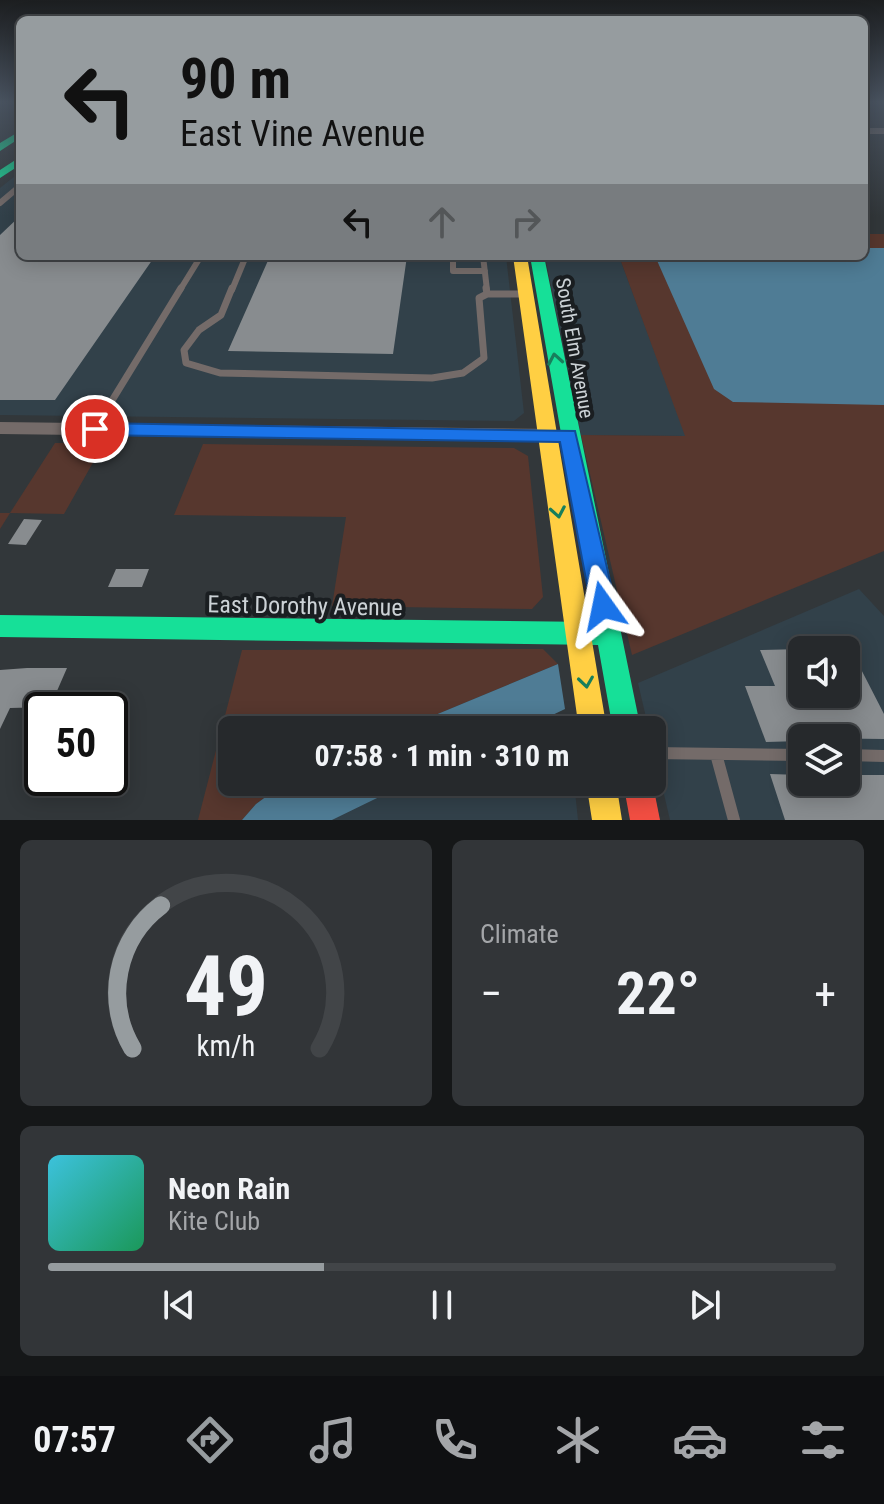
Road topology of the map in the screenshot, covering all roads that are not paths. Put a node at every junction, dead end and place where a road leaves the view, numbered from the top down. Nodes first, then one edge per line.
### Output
1 (16, 189) edge
2 (0, 203) edge
3 (199, 260) edge
4 (244, 260) edge
5 (453, 260) edge
6 (484, 260) edge
7 (521, 260) edge
8 (538, 260) edge
9 (485, 271) junction
10 (487, 294) junction
11 (526, 294) junction
12 (0, 428) edge
13 (95, 429) junction
14 (545, 435) junction
15 (569, 436) junction
16 (0, 626) edge
17 (579, 634) junction
18 (609, 634) junction
19 (591, 716) edge
20 (624, 716) edge
21 (666, 753) edge
22 (716, 754) junction
23 (788, 755) edge
24 (860, 755) edge
25 (884, 756) edge
26 (603, 796) edge
27 (641, 796) edge
28 (607, 820) edge
29 (645, 820) edge
30 (734, 820) edge

1 - 2 lane
3 - 13 lane
4 - 10 lane
5 - 9 lane
6 - 9 lane
7 - 11 main road, South Elm Avenue
15 -> 8 main road, South Elm Avenue
9 - 10 lane
10 - 11 lane
11 - 14 main road, South Elm Avenue
12 - 13 street
13 - 14 street
14 - 15 street
14 -> 17 main road, South Elm Avenue
15 - 18 main road, South Elm Avenue
16 - 17 main road, East Dorothy Avenue
17 - 18 main road, East Dorothy Avenue
17 -> 19 main road, South Elm Avenue
18 - 20 main road, South Elm Avenue
21 - 22 lane
22 - 23 lane
22 - 30 lane
24 - 25 lane
26 - 28 main road
27 - 29 main road

